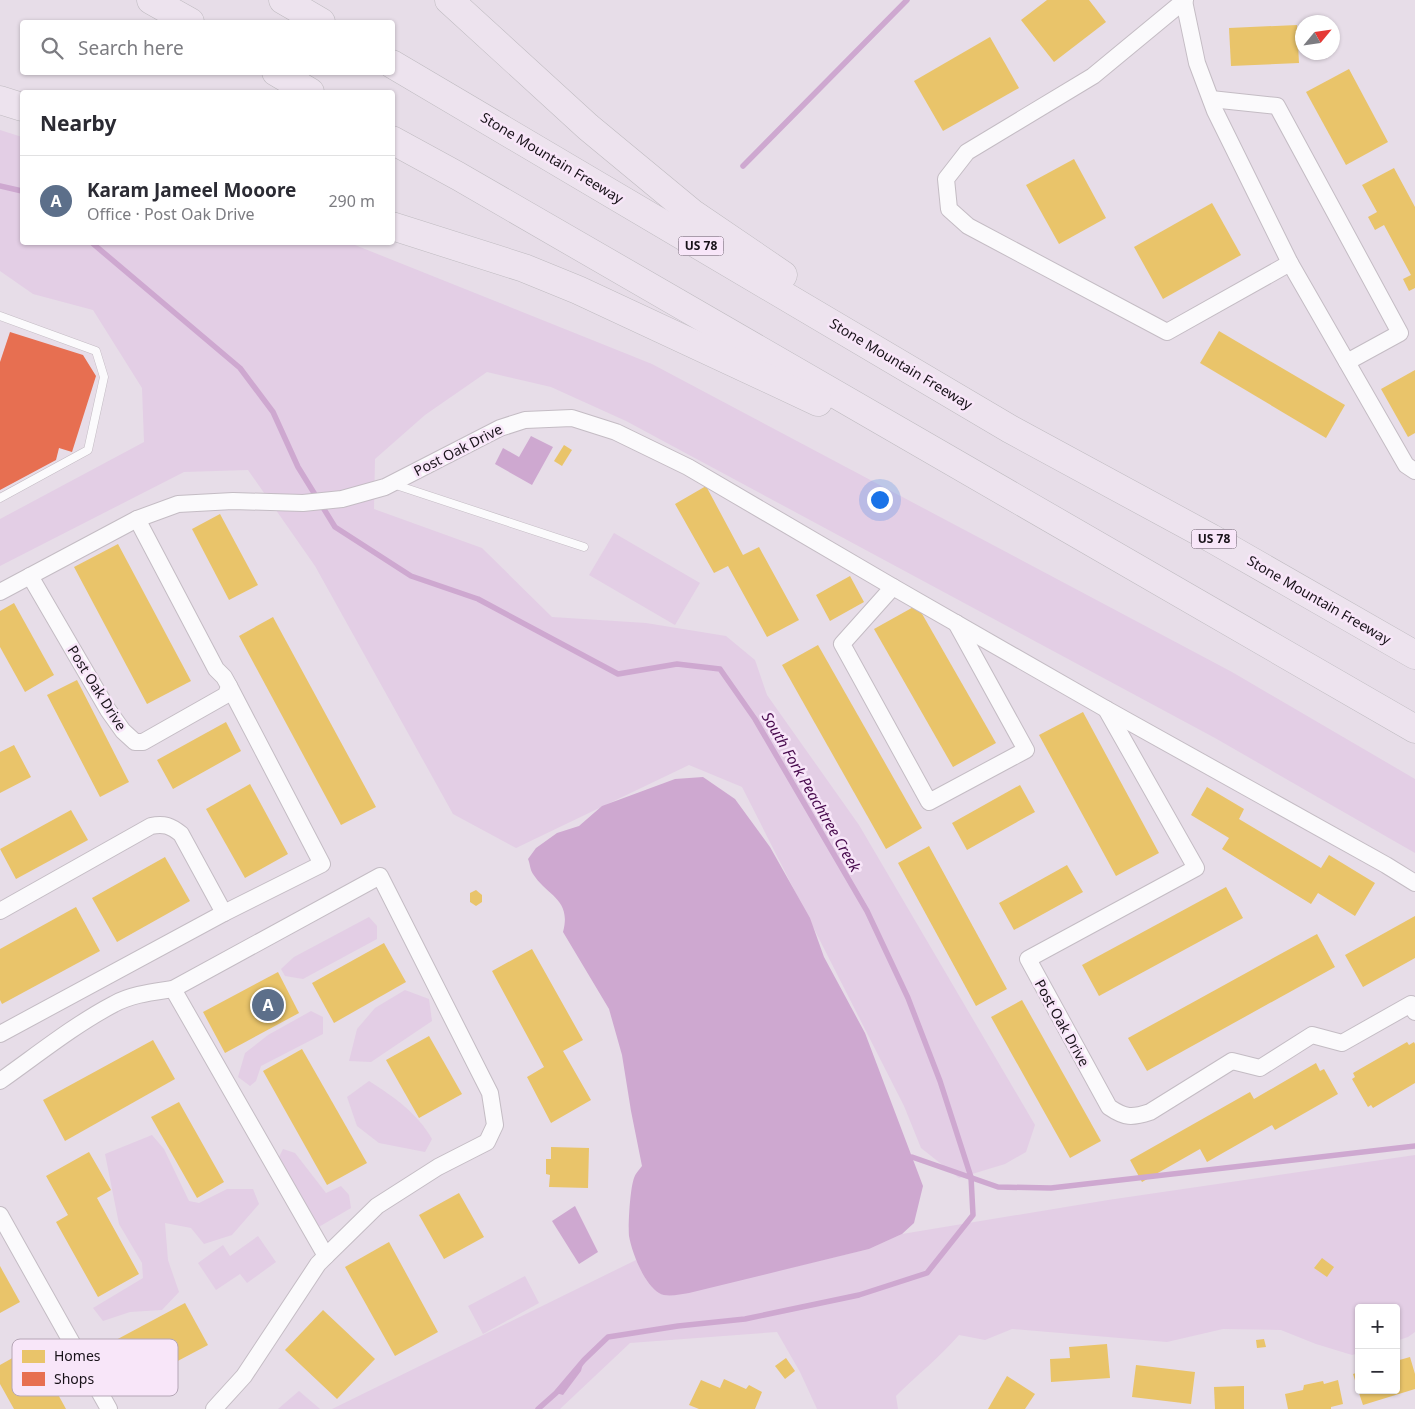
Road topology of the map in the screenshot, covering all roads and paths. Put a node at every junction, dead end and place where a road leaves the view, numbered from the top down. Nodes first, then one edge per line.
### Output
1 (151, 0) edge
2 (283, 0) edge
3 (449, 0) edge
4 (1184, 0) edge
5 (186, 20) edge
6 (318, 20) edge
7 (395, 66) edge
8 (281, 75) edge
9 (307, 90) edge
10 (1211, 99) junction
11 (0, 100) edge
12 (20, 107) edge
13 (395, 142) edge
14 (395, 227) edge
15 (1290, 263) junction
16 (0, 316) edge
17 (1347, 362) junction
18 (1010, 429) junction
19 (1414, 470) edge
20 (989, 482) junction
21 (391, 484) junction
22 (0, 498) edge
23 (137, 519) junction
24 (584, 548) dead end
25 (30, 576) junction
26 (893, 587) junction
27 (0, 592) edge
28 (956, 623) junction
29 (1415, 655) edge
30 (229, 686) junction
31 (1106, 709) junction
32 (1415, 729) edge
33 (1415, 883) edge
34 (0, 911) edge
35 (224, 913) junction
36 (174, 989) junction
37 (1415, 1012) edge
38 (0, 1034) edge
39 (0, 1081) edge
40 (0, 1215) edge
41 (326, 1256) junction
42 (70, 1339) edge
43 (102, 1396) edge
44 (109, 1409) edge
45 (214, 1409) edge

1 - 5 highway
2 - 6 highway
3 - 18 highway
4 - 10 street
4 - 15 street
7 - 18 highway, Stone Mountain Freeway / US 78
8 - 9 highway
10 - 15 street
10 - 17 street
11 - 12 highway
13 - 20 highway
14 - 20 highway
15 - 17 street
16 - 22 lane
17 - 19 street
18 - 29 highway, Stone Mountain Freeway / US 78
20 - 32 highway
21 - 23 street, Post Oak Drive
21 - 24 lane
21 - 26 street, Post Oak Drive
23 - 25 street, Post Oak Drive
23 - 30 street
25 - 27 street, Post Oak Drive
25 - 30 street, Post Oak Drive
26 - 28 street, Post Oak Drive
26 - 28 street
28 - 31 street, Post Oak Drive
30 - 35 street
31 - 33 street, Post Oak Drive
31 - 37 street, Post Oak Drive
34 - 35 street
35 - 38 street
36 - 39 street
36 - 41 street
36 - 41 street
40 - 42 street
41 - 45 street
43 - 44 street

